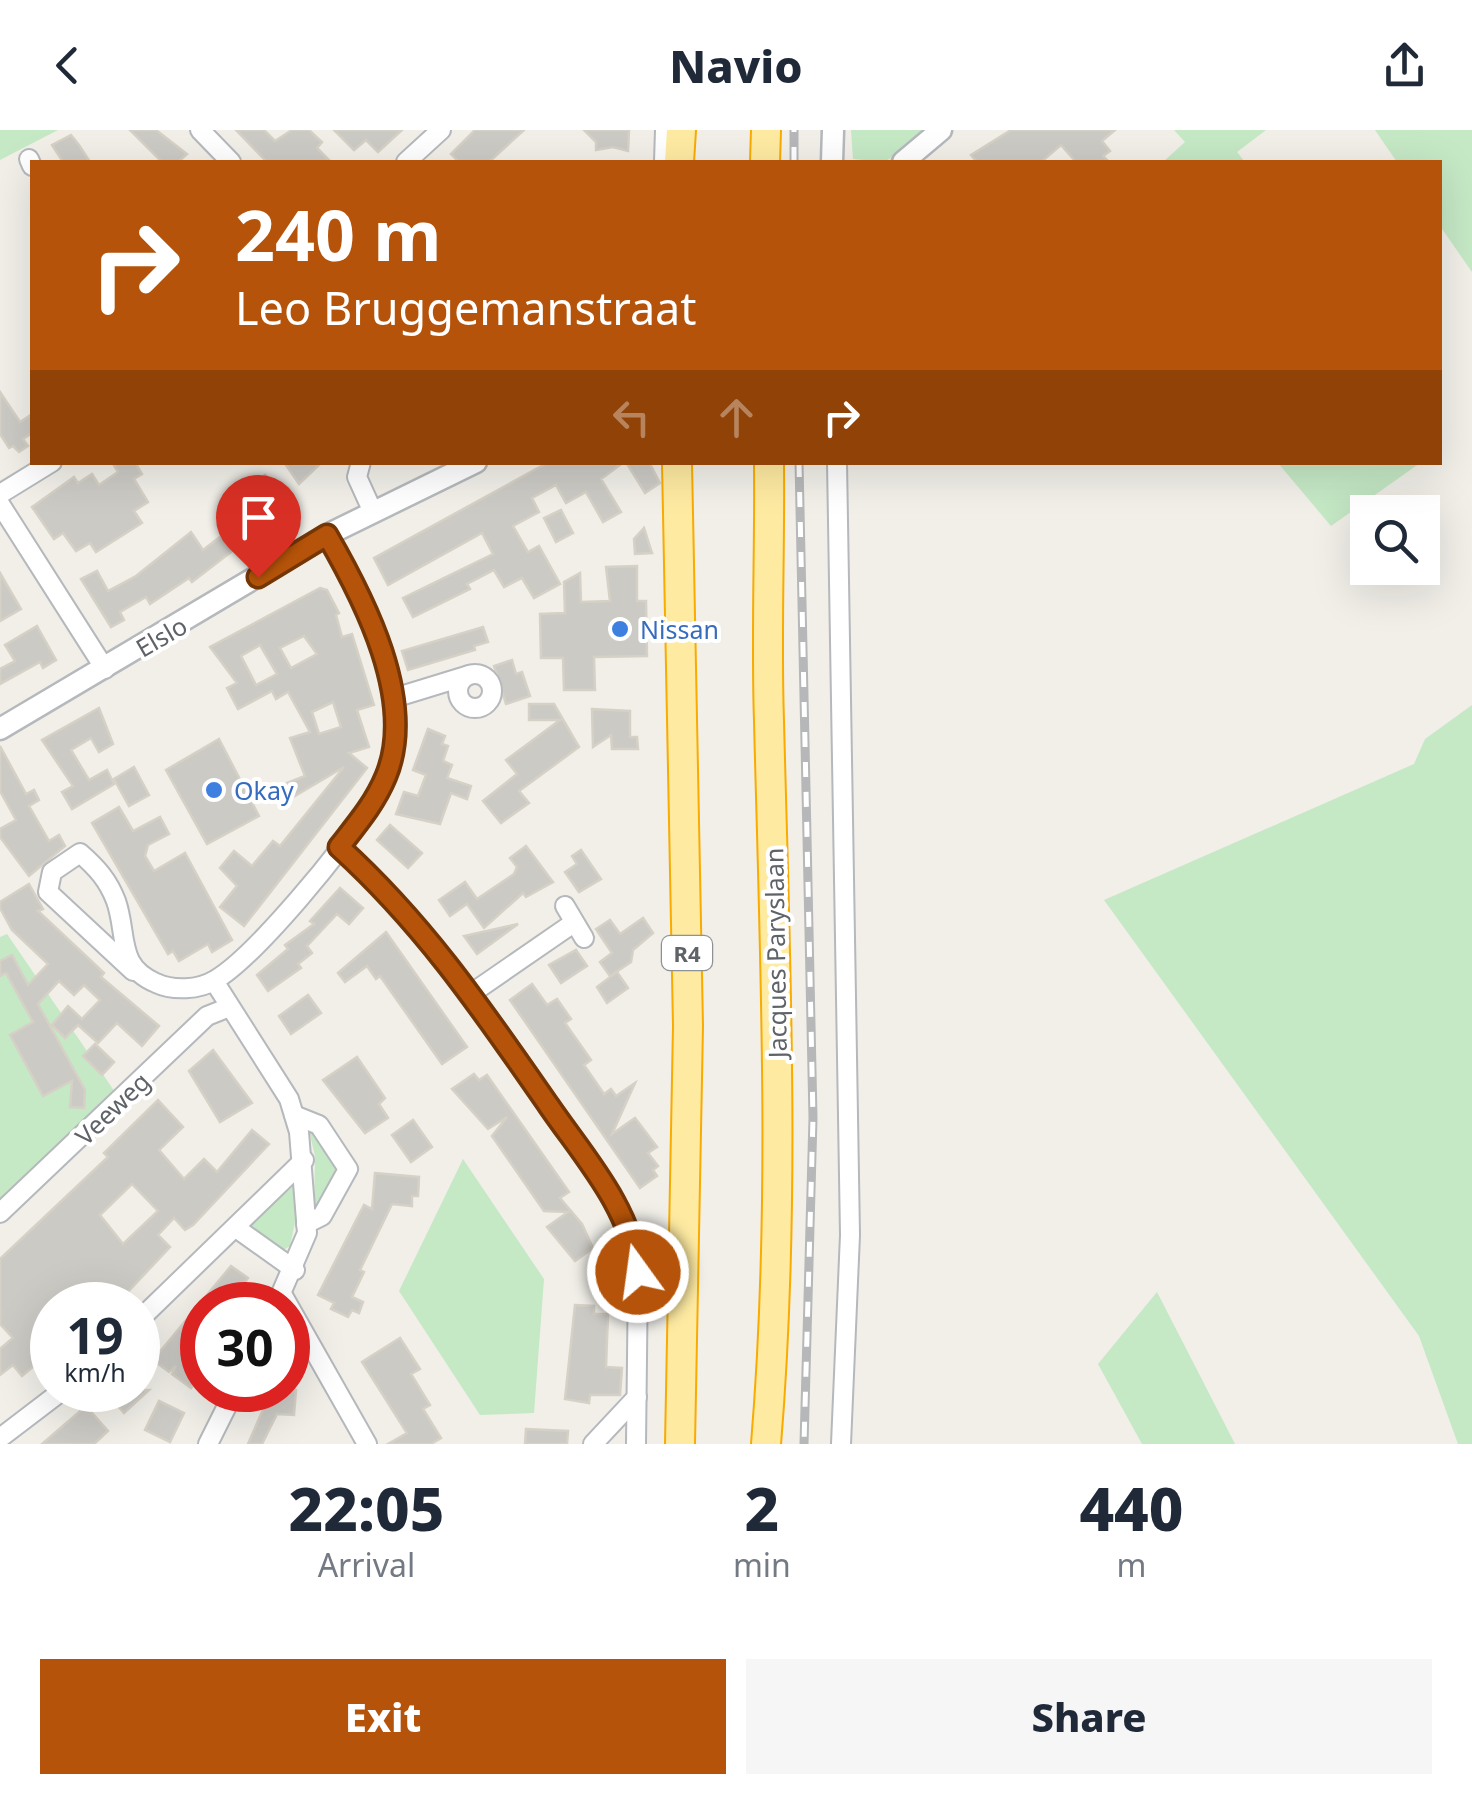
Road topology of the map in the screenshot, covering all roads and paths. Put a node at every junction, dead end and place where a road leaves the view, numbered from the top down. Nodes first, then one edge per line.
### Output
1 (200, 130) edge
2 (441, 130) edge
3 (666, 130) edge
4 (681, 130) edge
5 (766, 130) edge
6 (833, 130) edge
7 (941, 130) edge
8 (229, 160) edge
9 (408, 160) edge
10 (664, 160) edge
11 (680, 160) edge
12 (766, 160) edge
13 (832, 160) edge
14 (905, 160) edge
15 (47, 465) edge
16 (360, 465) edge
17 (470, 465) edge
18 (677, 465) edge
19 (769, 465) edge
20 (837, 465) edge
21 (0, 494) edge
22 (0, 504) edge
23 (372, 510) junction
24 (327, 535) junction
25 (106, 669) junction
26 (469, 675) dead end
27 (394, 698) junction
28 (0, 729) edge
29 (339, 847) junction
30 (574, 923) dead end
31 (133, 971) junction
32 (214, 981) junction
33 (472, 993) junction
34 (228, 1008) junction
35 (294, 1115) junction
36 (304, 1160) junction
37 (0, 1214) edge
38 (306, 1224) junction
39 (236, 1228) junction
40 (295, 1270) junction
41 (288, 1282) edge
42 (160, 1300) edge
43 (310, 1349) edge
44 (310, 1353) edge
45 (324, 1371) junction
46 (638, 1397) junction
47 (34, 1412) edge
48 (224, 1412) edge
49 (0, 1438) edge
50 (208, 1444) edge
51 (367, 1444) edge
52 (593, 1444) edge
53 (636, 1444) edge
54 (680, 1444) edge
55 (766, 1444) edge
56 (841, 1444) edge

1 - 8 street
2 - 9 street
3 - 10 street
4 - 11 highway
5 - 12 highway
6 - 13 street
7 - 14 street
15 - 21 street
16 - 23 street
17 - 23 street, Elslo
18 - 54 highway, R4
19 - 55 highway, Jacques Paryslaan
20 - 56 street
22 - 25 street
23 - 24 street, Elslo
24 - 25 street, Elslo
24 - 27 street
25 - 28 street, Elslo
26 - 27 street
27 - 29 street
29 - 32 street
29 - 33 street
30 - 33 street
31 - 31 street
31 - 32 street
32 - 34 street
33 - 46 street
34 - 35 street
34 - 37 street, Veeweg
35 - 36 street
35 - 38 street
36 - 38 street
36 - 39 street
38 - 40 street
39 - 40 street
39 - 42 street
40 - 41 street
43 - 45 street
44 - 45 street
45 - 51 street
46 - 52 street
46 - 53 street
47 - 49 street
48 - 50 street

